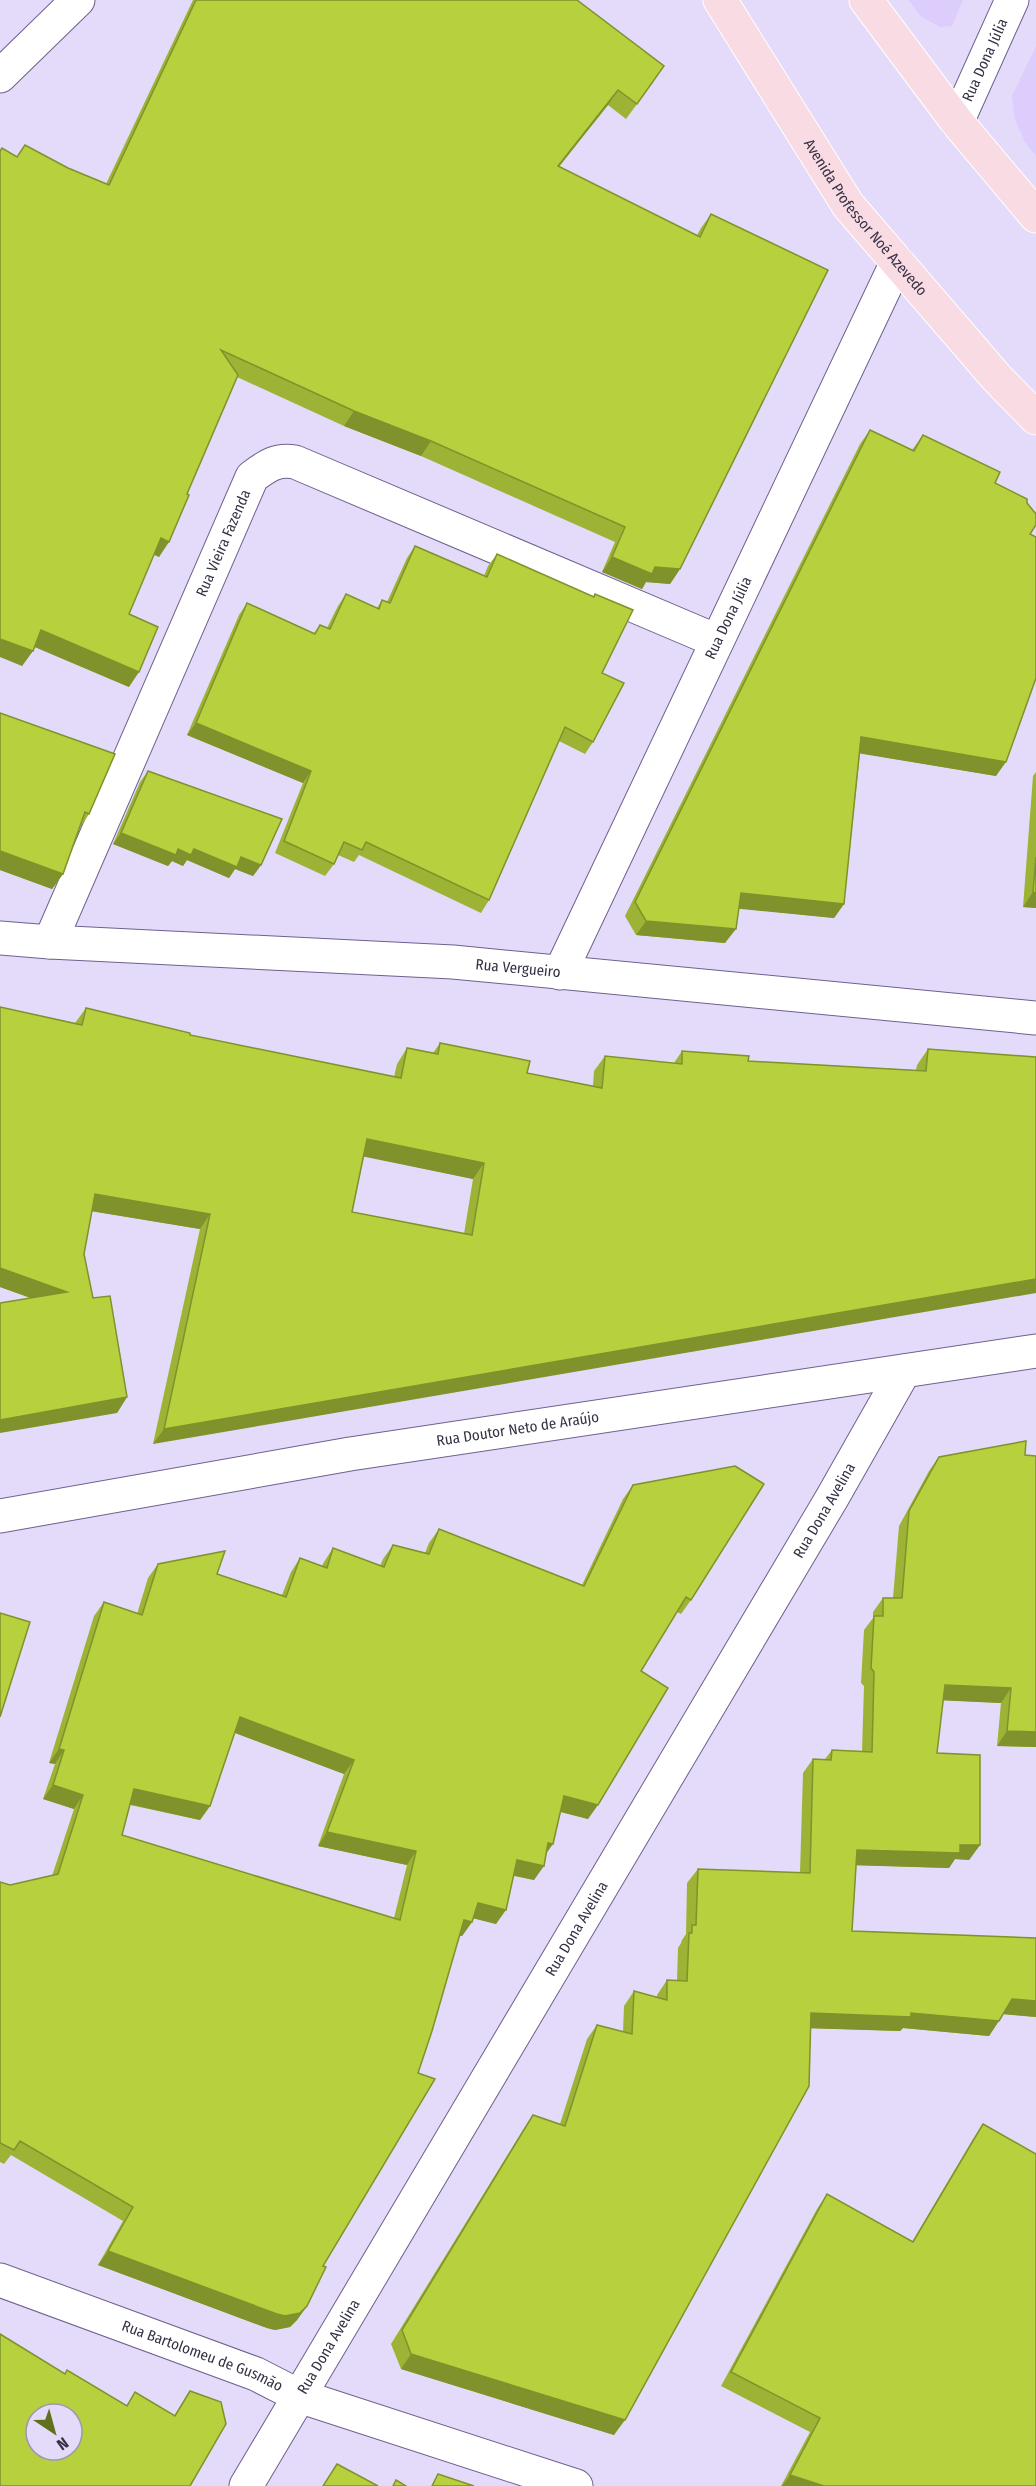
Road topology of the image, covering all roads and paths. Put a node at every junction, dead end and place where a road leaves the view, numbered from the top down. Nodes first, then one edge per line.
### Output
1 (78, 0) edge
2 (720, 0) edge
3 (866, 0) edge
4 (1012, 0) edge
5 (0, 76) edge
6 (957, 122) junction
7 (1036, 216) edge
8 (897, 262) junction
9 (1036, 418) edge
10 (717, 641) junction
11 (0, 938) edge
12 (50, 942) junction
13 (560, 973) junction
14 (1036, 1018) edge
15 (1036, 1351) edge
16 (904, 1371) junction
17 (0, 1516) edge
18 (0, 2280) edge
19 (299, 2396) junction
20 (246, 2486) edge
21 (576, 2486) edge

1 - 5 street
2 - 8 main road, Avenida Professor Noé Azevedo
3 - 6 main road
4 - 6 street, Rua Dona Júlia
6 - 7 main road
8 - 9 main road, Avenida Professor Noé Azevedo
8 - 10 street, Rua Dona Júlia
10 - 12 street, Rua Vieira Fazenda
10 - 13 street, Rua Dona Júlia
11 - 12 street, Rua Vergueiro
12 - 13 street, Rua Vergueiro
13 - 14 street, Rua Vergueiro
15 - 16 street, Rua Doutor Neto de Araújo
16 - 17 street, Rua Doutor Neto de Araújo
16 - 19 street, Rua Dona Avelina
18 - 19 street, Rua Bartolomeu de Gusmão
19 - 20 street, Rua Dona Avelina
19 - 21 street, Rua Bartolomeu de Gusmão

